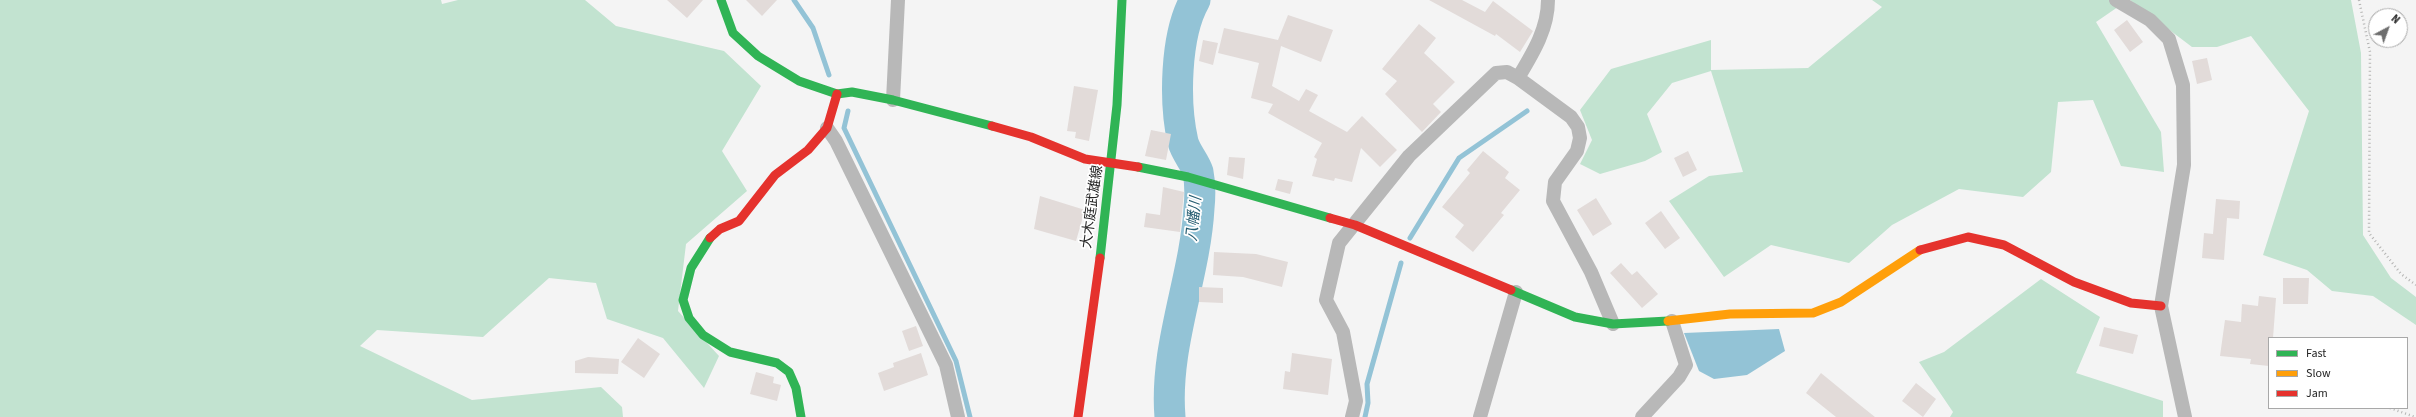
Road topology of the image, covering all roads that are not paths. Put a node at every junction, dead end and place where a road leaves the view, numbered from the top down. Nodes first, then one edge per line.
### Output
1 (721, 0) edge
2 (898, 0) edge
3 (1122, 0) edge
4 (1548, 0) edge
5 (2116, 0) edge
6 (1518, 78) junction
7 (837, 94) junction
8 (893, 100) junction
9 (827, 128) junction
10 (1113, 164) junction
11 (1354, 225) junction
12 (1516, 292) junction
13 (2161, 306) junction
14 (1672, 320) junction
15 (1612, 324) junction
16 (801, 417) edge
17 (958, 417) edge
18 (1078, 417) edge
19 (1352, 417) edge
20 (1480, 417) edge
21 (1642, 417) edge
22 (2185, 417) edge

1 - 7 street
2 - 8 street
3 - 10 street, 大木庭武雄線
4 - 6 street
5 - 13 street
6 - 11 street
6 - 15 street
7 - 8 street
7 - 9 street
8 - 10 street
9 - 16 street
9 - 17 street
10 - 11 street
10 - 18 street, 大木庭武雄線
11 - 12 street
11 - 19 street
12 - 15 street
12 - 20 street
13 - 14 street
13 - 22 street
14 - 15 street
14 - 21 street

